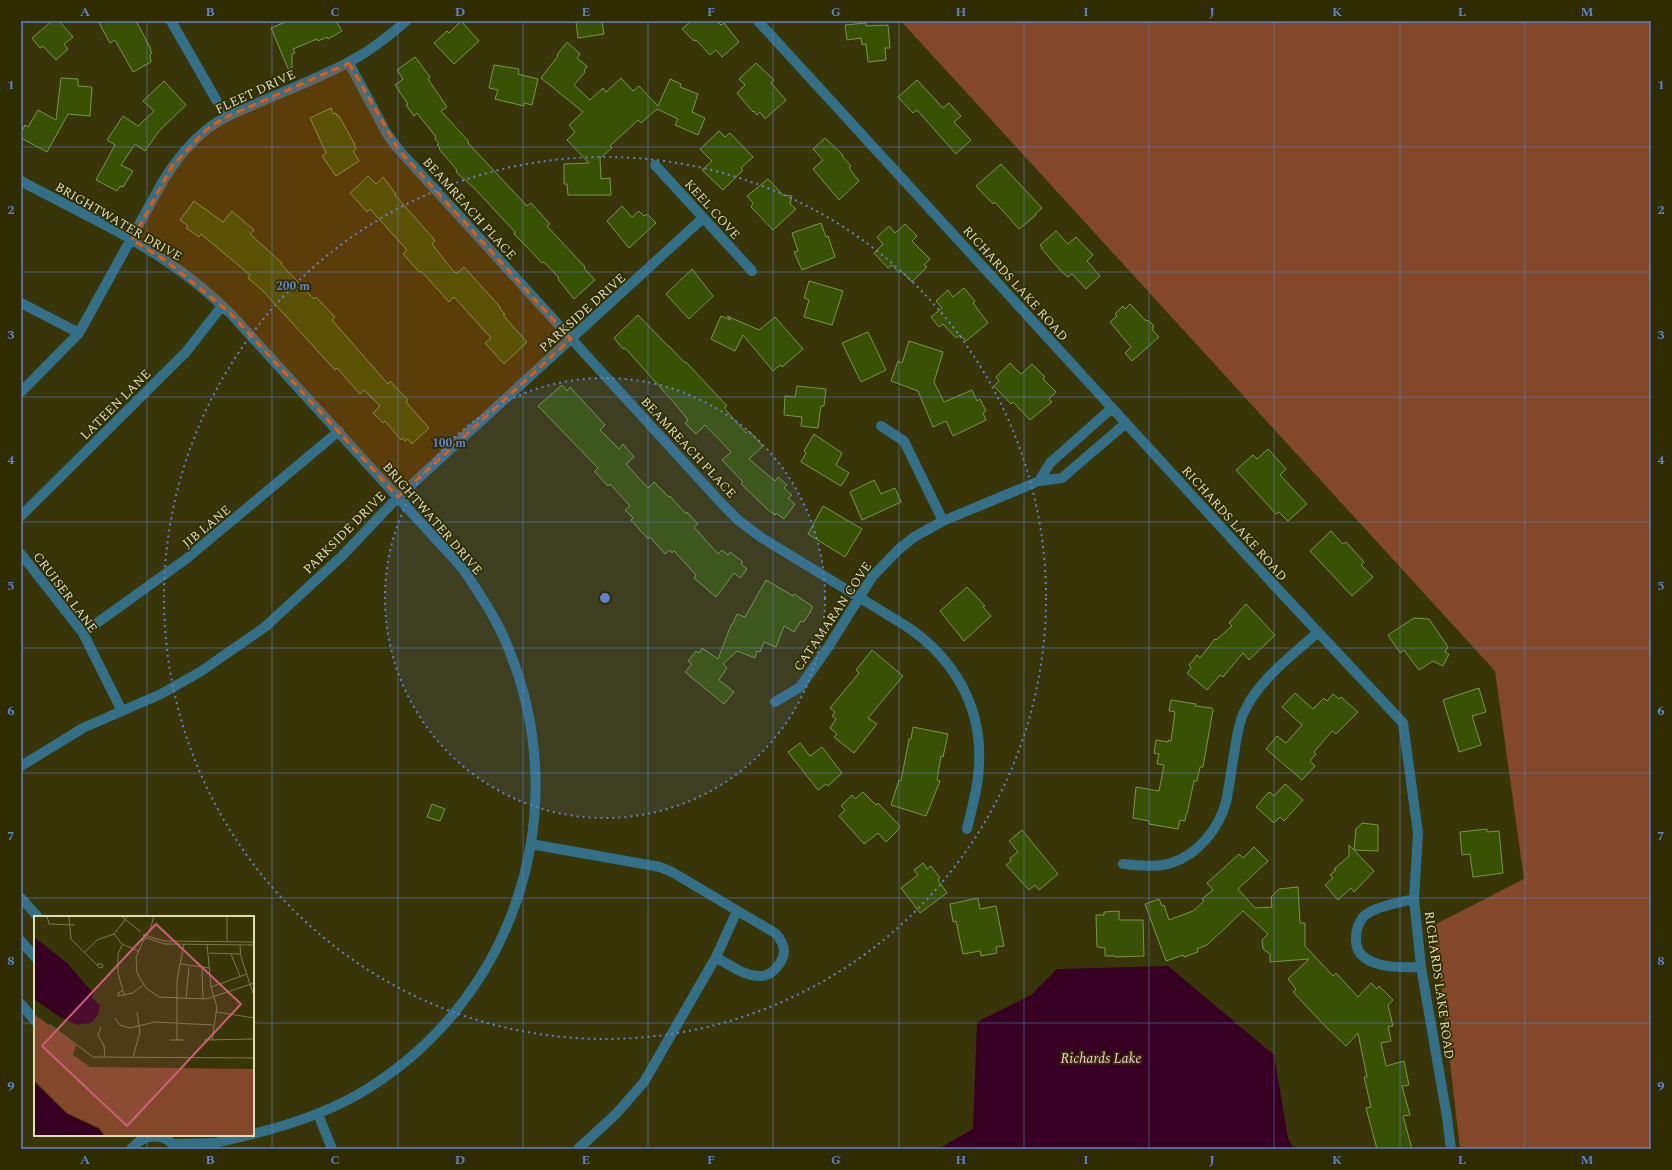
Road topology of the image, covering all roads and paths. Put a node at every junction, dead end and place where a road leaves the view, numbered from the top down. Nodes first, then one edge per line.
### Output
1 (171, 21) edge
2 (406, 21) edge
3 (758, 21) edge
4 (349, 63) junction
5 (226, 117) junction
6 (655, 165) dead end
7 (21, 180) edge
8 (703, 218) junction
9 (132, 240) junction
10 (752, 271) dead end
11 (21, 303) edge
12 (222, 306) junction
13 (79, 333) junction
14 (571, 339) junction
15 (21, 392) edge
16 (1112, 408) junction
17 (1126, 423) junction
18 (881, 426) dead end
19 (339, 431) junction
20 (1039, 481) junction
21 (398, 496) junction
22 (21, 516) edge
23 (943, 521) junction
24 (21, 554) edge
25 (858, 597) junction
26 (1318, 632) junction
27 (83, 633) junction
28 (775, 702) dead end
29 (122, 711) junction
30 (21, 766) edge
31 (967, 829) dead end
32 (531, 844) junction
33 (1123, 864) dead end
34 (21, 898) edge
35 (1414, 899) junction
36 (737, 911) junction
37 (37, 916) edge
38 (21, 941) edge
39 (34, 956) edge
40 (716, 957) junction
41 (1421, 967) junction
42 (21, 1004) edge
43 (34, 1020) edge
44 (318, 1114) junction
45 (254, 1134) edge
46 (158, 1136) edge
47 (246, 1136) edge
48 (135, 1142) edge
49 (174, 1146) edge
50 (211, 1146) edge
51 (332, 1149) edge
52 (578, 1149) edge
53 (1451, 1149) edge

1 - 5 street
2 - 4 street, FLEET DRIVE
3 - 16 street, RICHARDS LAKE ROAD
4 - 5 street, FLEET DRIVE
4 - 14 street, BEAMREACH PLACE
5 - 9 street, FLEET DRIVE
6 - 8 street, KEEL COVE
7 - 9 street, BRIGHTWATER DRIVE
8 - 10 street, KEEL COVE
8 - 14 street, PARKSIDE DRIVE
9 - 12 street, BRIGHTWATER DRIVE
9 - 13 street, FLEET DRIVE
11 - 13 street
12 - 19 street, BRIGHTWATER DRIVE
12 - 22 street, LATEEN LANE
13 - 15 street, FLEET DRIVE
14 - 21 street, PARKSIDE DRIVE
14 - 25 street, BEAMREACH PLACE
16 - 17 street, RICHARDS LAKE ROAD
16 - 20 street
17 - 20 street, CATAMARAN COVE
17 - 26 street, RICHARDS LAKE ROAD
18 - 23 street
19 - 21 street, BRIGHTWATER DRIVE
19 - 27 street, JIB LANE
20 - 23 street, CATAMARAN COVE
21 - 29 street, PARKSIDE DRIVE
21 - 32 street, BRIGHTWATER DRIVE
23 - 25 street, CATAMARAN COVE
24 - 27 street, CRUISER LANE
25 - 28 street, CATAMARAN COVE
25 - 31 street, BEAMREACH PLACE
26 - 33 street
26 - 35 street, RICHARDS LAKE ROAD
27 - 29 street, CRUISER LANE
29 - 30 street, PARKSIDE DRIVE
32 - 36 street
32 - 44 street, BRIGHTWATER DRIVE
34 - 37 street
35 - 41 street, RICHARDS LAKE ROAD
35 - 41 street
36 - 40 street
36 - 40 street
38 - 39 street
40 - 52 street
41 - 53 street, RICHARDS LAKE ROAD
42 - 43 street
44 - 45 street, BRIGHTWATER DRIVE
44 - 51 street
46 - 48 street
46 - 49 street
47 - 50 street
49 - 50 street

